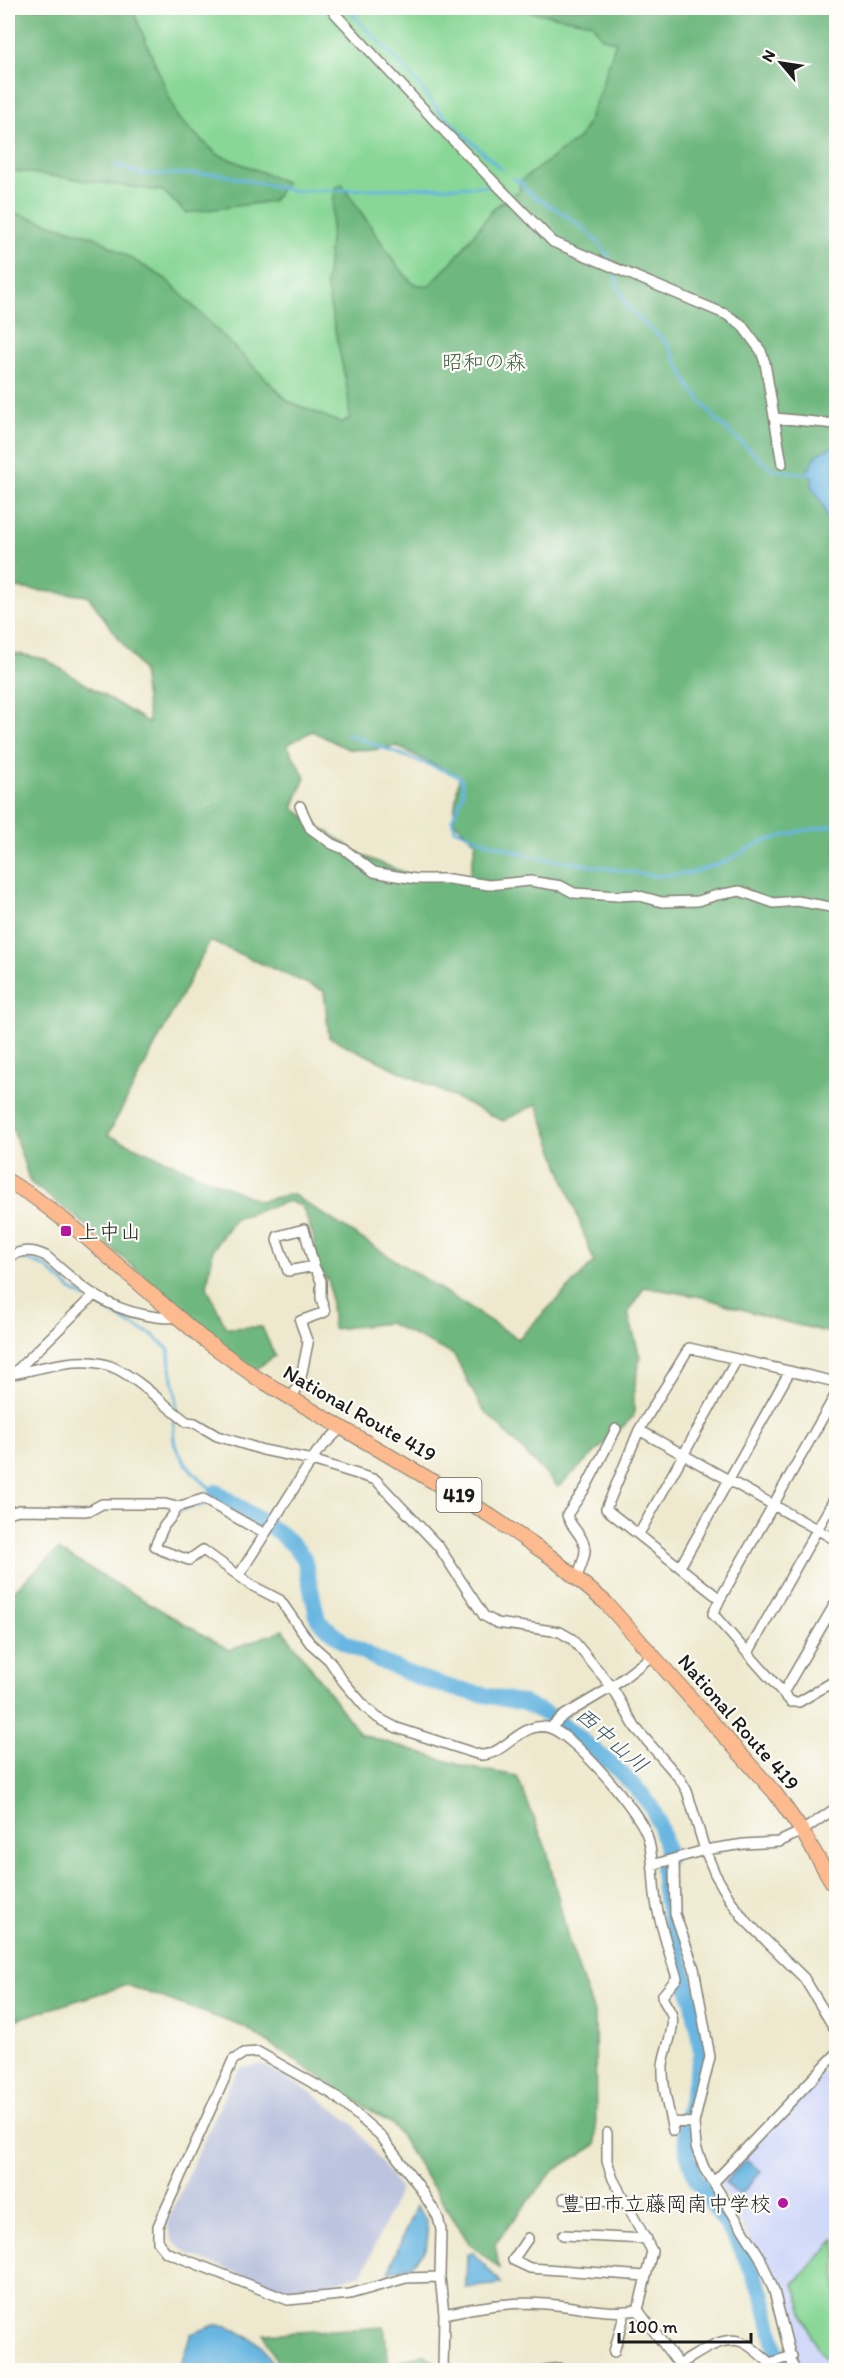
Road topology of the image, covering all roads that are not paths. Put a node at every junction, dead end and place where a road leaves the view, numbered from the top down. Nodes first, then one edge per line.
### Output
1 (330, 8) edge
2 (775, 418) junction
3 (837, 424) edge
4 (782, 464) dead end
5 (300, 806) dead end
6 (837, 908) edge
7 (8, 1181) edge
8 (8, 1257) edge
9 (314, 1266) junction
10 (93, 1296) junction
11 (177, 1317) junction
12 (737, 1359) junction
13 (790, 1371) junction
14 (10, 1374) edge
15 (837, 1382) edge
16 (837, 1394) edge
17 (292, 1398) junction
18 (342, 1427) junction
19 (616, 1429) dead end
20 (639, 1431) junction
21 (684, 1455) junction
22 (312, 1460) junction
23 (730, 1481) junction
24 (837, 1496) edge
25 (775, 1506) junction
26 (177, 1507) junction
27 (8, 1513) edge
28 (818, 1530) junction
29 (266, 1533) junction
30 (639, 1534) junction
31 (837, 1540) edge
32 (680, 1567) junction
33 (238, 1575) junction
34 (576, 1579) junction
35 (720, 1599) junction
36 (837, 1602) edge
37 (748, 1653) junction
38 (653, 1655) junction
39 (837, 1680) edge
40 (612, 1687) junction
41 (783, 1693) junction
42 (552, 1727) junction
43 (837, 1808) edge
44 (802, 1832) junction
45 (705, 1850) junction
46 (672, 1860) junction
47 (652, 1865) junction
48 (837, 1889) edge
49 (837, 2031) edge
50 (837, 2054) edge
51 (692, 2123) junction
52 (606, 2133) dead end
53 (714, 2182) junction
54 (564, 2198) dead end
55 (626, 2203) junction
56 (563, 2235) dead end
57 (528, 2238) dead end
58 (647, 2239) junction
59 (646, 2276) junction
60 (440, 2277) junction
61 (638, 2310) junction
62 (625, 2312) junction
63 (444, 2314) junction
64 (614, 2352) dead end
65 (790, 2357) junction
66 (682, 2367) edge
67 (443, 2370) edge
68 (544, 2370) edge
69 (563, 2370) edge
70 (794, 2370) edge

1 - 2 street
2 - 3 street
2 - 4 street
5 - 6 street
7 - 11 highway, National Route 419 / 419
8 - 10 street
9 - 9 street
9 - 17 street
10 - 11 street
10 - 14 street
11 - 17 highway, National Route 419 / 419
12 - 13 street
12 - 20 street
12 - 21 street
13 - 15 street
13 - 23 street
14 - 22 street
16 - 25 street
17 - 18 highway, National Route 419 / 419
18 - 22 street
18 - 34 highway, National Route 419 / 419
19 - 34 street
20 - 21 street
20 - 30 street
21 - 23 street
21 - 30 street
22 - 29 street
22 - 40 street
23 - 25 street
23 - 32 street
24 - 28 street
25 - 28 street
25 - 35 street
26 - 27 street
26 - 29 street
26 - 33 street
28 - 31 street
28 - 37 street
29 - 33 street
30 - 32 street
32 - 35 street
33 - 42 street
34 - 38 highway, National Route 419 / 419
35 - 37 street
36 - 41 street
37 - 41 street
38 - 40 street
38 - 44 highway, National Route 419 / 419
39 - 41 street
40 - 42 street
40 - 45 street
42 - 47 street
43 - 44 street
44 - 45 street
44 - 48 highway, National Route 419 / 419
45 - 46 street
45 - 49 street
46 - 47 street
46 - 51 street
47 - 51 street
50 - 53 street
51 - 53 street
52 - 55 street
53 - 65 street
54 - 55 street
55 - 58 street
56 - 58 street
57 - 59 street
58 - 59 street
59 - 61 street
60 - 60 street
60 - 63 street
61 - 62 street
61 - 66 street
62 - 63 street
62 - 64 street
63 - 67 street
65 - 66 street
65 - 70 street
68 - 69 street

